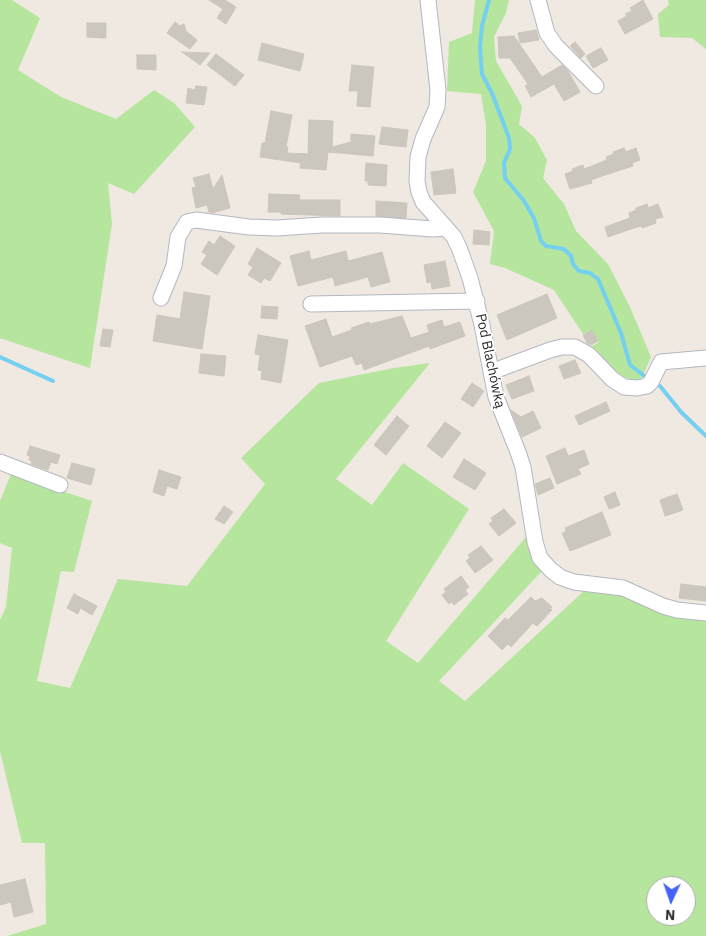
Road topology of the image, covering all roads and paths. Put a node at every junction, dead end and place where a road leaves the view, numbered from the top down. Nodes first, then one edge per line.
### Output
1 (428, 0) edge
2 (538, 0) edge
3 (596, 86) dead end
4 (444, 228) junction
5 (161, 298) dead end
6 (477, 301) junction
7 (311, 304) dead end
8 (706, 358) edge
9 (491, 372) junction
10 (0, 462) edge
11 (60, 486) dead end
12 (706, 613) edge

1 - 4 street, Pod Blachówką
2 - 3 street
4 - 5 street
4 - 6 street, Pod Blachówką
6 - 7 street
6 - 9 street, Pod Blachówką
8 - 9 street
9 - 12 street, Pod Blachówką
10 - 11 street

